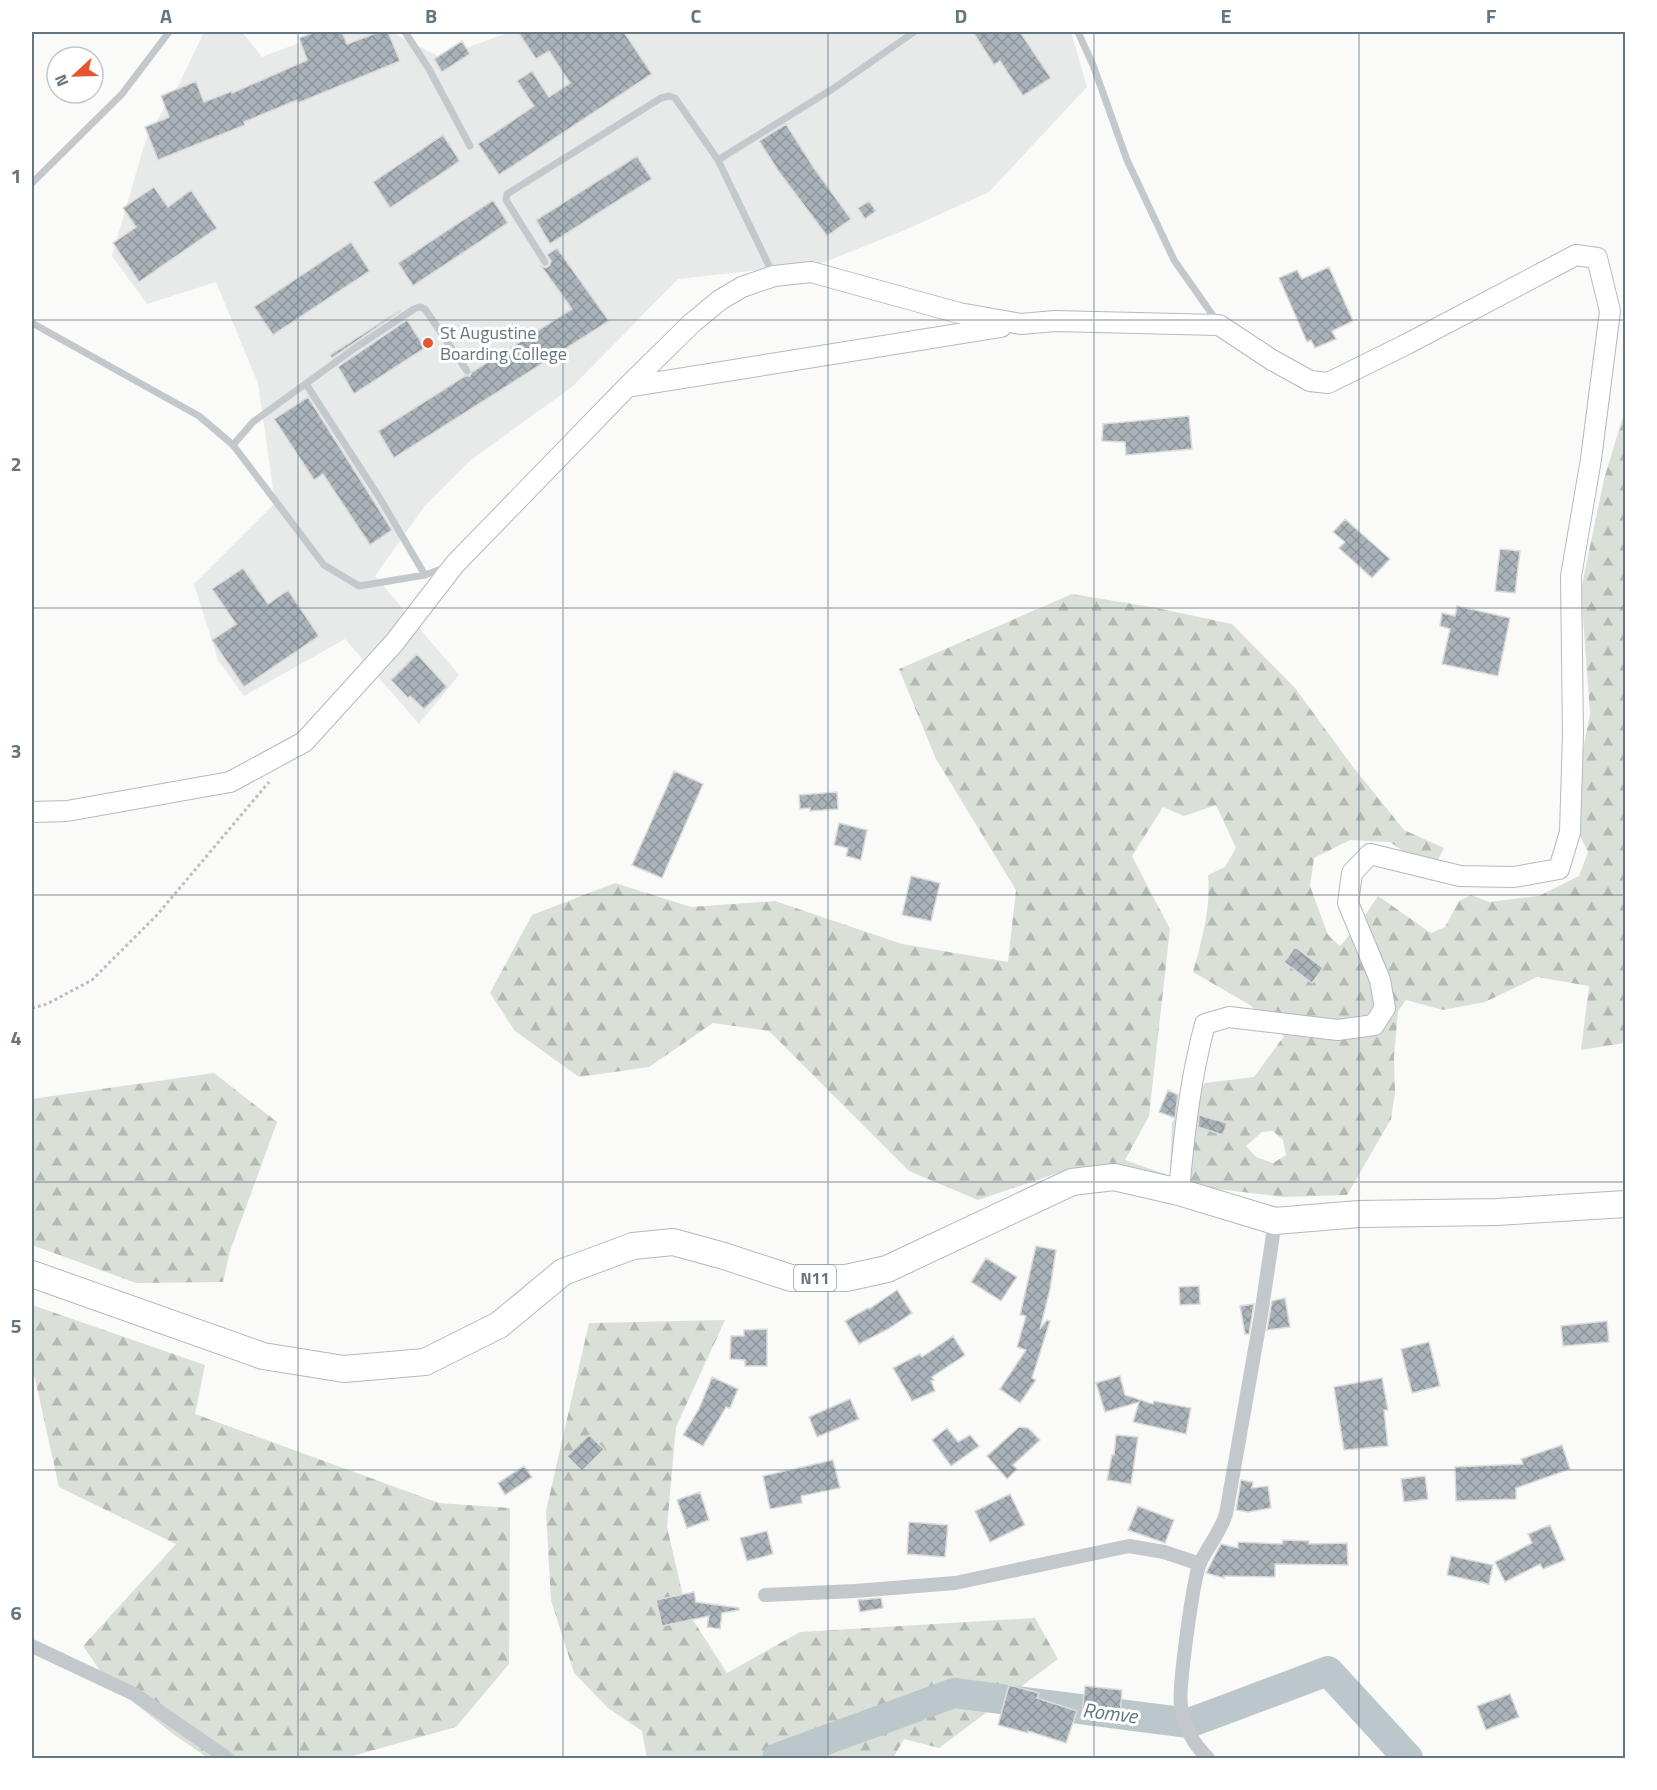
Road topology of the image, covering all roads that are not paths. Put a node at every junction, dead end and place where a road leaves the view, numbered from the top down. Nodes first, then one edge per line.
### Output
1 (169, 32) edge
2 (405, 32) edge
3 (914, 32) edge
4 (1078, 32) edge
5 (470, 146) dead end
6 (718, 160) junction
7 (32, 183) edge
8 (545, 262) dead end
9 (774, 276) junction
10 (32, 323) edge
11 (1021, 324) junction
12 (1219, 325) junction
13 (467, 371) dead end
14 (306, 384) junction
15 (627, 387) junction
16 (232, 445) junction
17 (455, 564) junction
18 (425, 575) junction
19 (32, 812) edge
20 (1179, 1192) junction
21 (1626, 1204) edge
22 (1275, 1221) junction
23 (32, 1275) edge
24 (1200, 1564) junction
25 (765, 1595) dead end
26 (32, 1646) edge
27 (226, 1758) edge
28 (1208, 1758) edge

1 - 7 lane
2 - 5 lane
3 - 6 lane
4 - 12 lane
6 - 8 lane
6 - 9 lane
9 - 11 street
9 - 15 street
10 - 16 lane
11 - 12 street
11 - 15 street
12 - 20 street
13 - 14 lane
14 - 16 lane
14 - 18 lane
15 - 17 street
16 - 18 lane
17 - 18 lane
17 - 19 street
20 - 22 highway, N11
20 - 23 highway, N11
21 - 22 highway, N11
22 - 24 street
24 - 25 street
24 - 28 street
26 - 27 street

